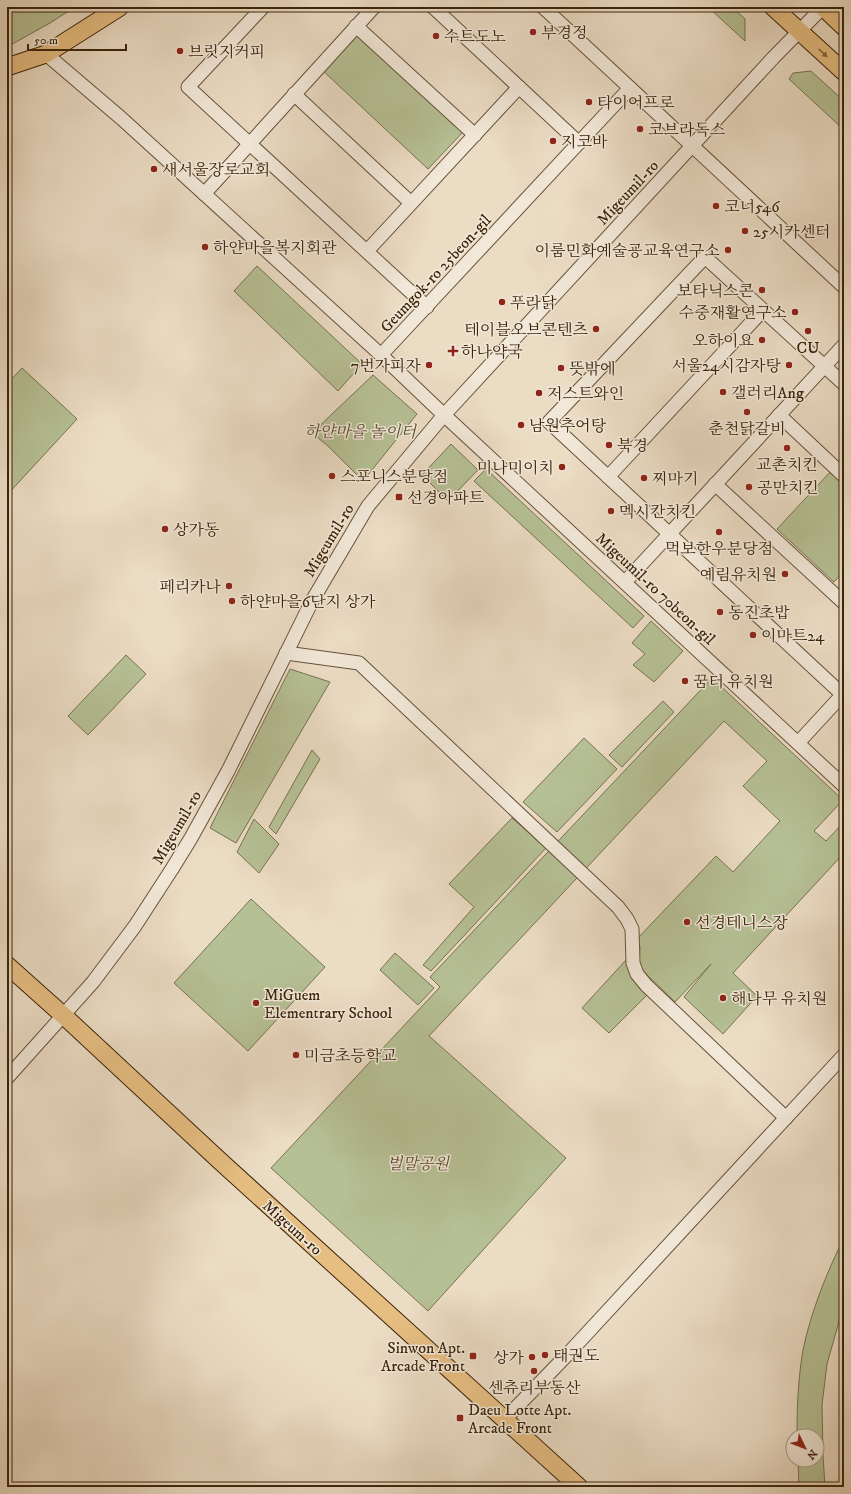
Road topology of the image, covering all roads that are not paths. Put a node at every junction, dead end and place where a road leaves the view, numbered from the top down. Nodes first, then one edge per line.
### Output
1 (120, 7) edge
2 (263, 7) edge
3 (374, 7) edge
4 (433, 7) edge
5 (543, 7) edge
6 (773, 7) edge
7 (823, 7) edge
8 (356, 26) junction
9 (844, 27) edge
10 (800, 32) junction
11 (46, 54) junction
12 (7, 67) edge
13 (844, 72) edge
14 (519, 87) junction
15 (630, 88) junction
16 (294, 94) junction
17 (475, 135) junction
18 (250, 143) junction
19 (579, 143) junction
20 (693, 146) junction
21 (204, 194) junction
22 (411, 203) junction
23 (367, 251) junction
24 (844, 287) edge
25 (427, 307) junction
26 (763, 310) junction
27 (844, 345) edge
28 (381, 355) junction
29 (824, 366) junction
30 (844, 384) edge
31 (779, 415) junction
32 (444, 416) junction
33 (844, 476) edge
34 (608, 477) junction
35 (715, 484) junction
36 (670, 533) junction
37 (624, 582) junction
38 (844, 603) edge
39 (286, 653) junction
40 (843, 694) edge
41 (798, 743) junction
42 (844, 786) edge
43 (7, 965) edge
44 (64, 1016) junction
45 (844, 1055) edge
46 (7, 1078) edge
47 (786, 1118) junction
48 (505, 1419) junction
49 (579, 1487) edge

1 - 11 main road
2 - 18 street
3 - 8 street
4 - 14 street
5 - 15 street
6 - 10 main road
7 - 9 main road
7 - 10 street, Migeumil-ro
8 - 16 street
8 - 17 street
10 -> 13 main road
10 - 20 street, Migeumil-ro
11 - 12 main road
11 - 21 street, Geumgok-ro 25beon-gil
14 - 17 street
14 - 19 street
15 - 19 street, Geumgok-ro 25beon-gil
15 - 20 street
16 - 18 street
16 - 22 street
17 - 22 street
18 - 21 street
18 - 23 street
19 - 25 street, Geumgok-ro 25beon-gil
20 - 24 street
20 - 32 street, Migeumil-ro
21 - 28 street, Geumgok-ro 25beon-gil
22 - 23 street
23 - 25 street
25 - 28 street, Geumgok-ro 25beon-gil
26 - 29 street
26 - 34 street
26 - 34 street
27 - 29 street
28 - 32 street, Geumgok-ro 25beon-gil
29 - 30 street
29 - 31 street
31 - 33 street
31 - 35 street
32 - 37 street, Migeumil-ro 70beon-gil
32 - 39 street, Migeumil-ro
34 - 36 street
35 - 36 street
35 - 38 street
36 - 37 street
36 - 40 street
37 - 41 street, Migeumil-ro 70beon-gil
39 - 44 street, Migeumil-ro
39 - 47 street
40 - 41 street
41 - 42 street, Migeumil-ro 70beon-gil
43 - 44 main road, Migeum-ro
44 - 46 street, Migeumil-ro
44 - 48 main road, Migeum-ro
45 - 47 street
47 - 48 street
48 - 49 main road, Migeum-ro

